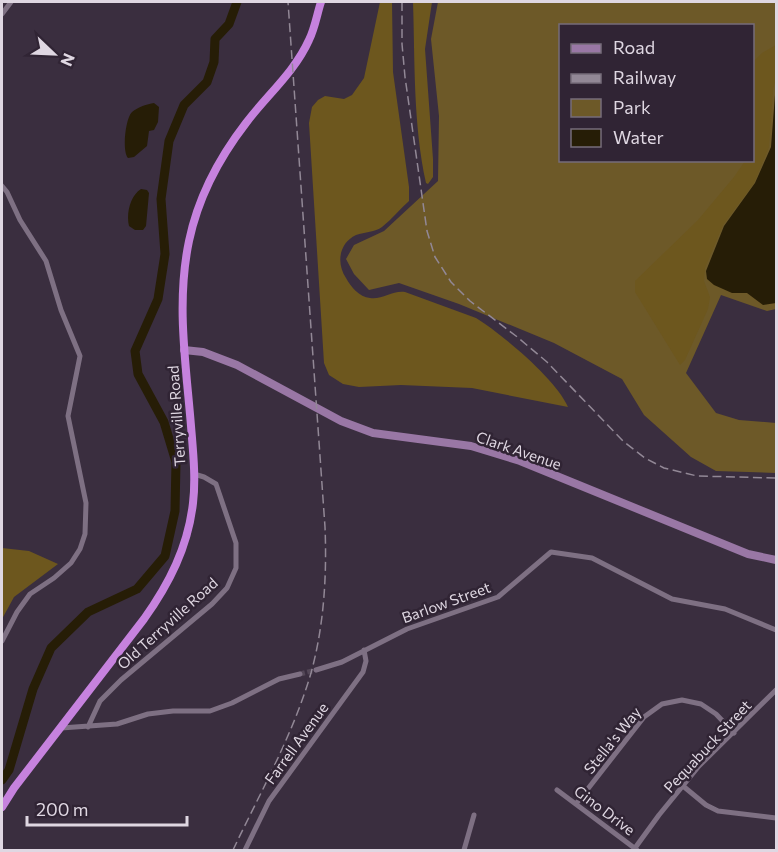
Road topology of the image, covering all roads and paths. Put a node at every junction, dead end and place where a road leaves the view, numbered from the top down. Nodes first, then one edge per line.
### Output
1 (11, 2) edge
2 (321, 2) edge
3 (2, 14) edge
4 (2, 186) edge
5 (184, 350) junction
6 (194, 474) junction
7 (777, 560) edge
8 (777, 630) edge
9 (2, 641) edge
10 (364, 650) junction
11 (316, 670) tunnel mouth
12 (300, 674) tunnel mouth
13 (777, 690) edge
14 (88, 727) junction
15 (61, 728) junction
16 (734, 733) junction
17 (683, 786) junction
18 (557, 790) dead end
19 (576, 804) junction
20 (2, 807) edge
21 (474, 815) dead end
22 (777, 818) edge
23 (636, 849) edge
24 (244, 850) edge
25 (464, 850) edge

1 - 3 street
2 - 5 highway, Terryville Road
4 - 9 street
5 - 6 highway, Terryville Road
5 - 7 main road, Clark Avenue
6 - 14 street, Old Terryville Road
6 - 15 highway, Terryville Road
8 - 10 street, Barlow Street
10 - 11 street, Barlow Street
10 - 24 street, Farrell Avenue
12 - 14 street
13 - 16 street, Pequabuck Street
14 - 15 street
15 - 20 highway, Terryville Road
16 - 17 street, Pequabuck Street
16 - 19 street, Stella's Way
17 - 22 street
17 - 23 street, Pequabuck Street
18 - 19 street, Gino Drive
19 - 23 street, Gino Drive
21 - 25 street

